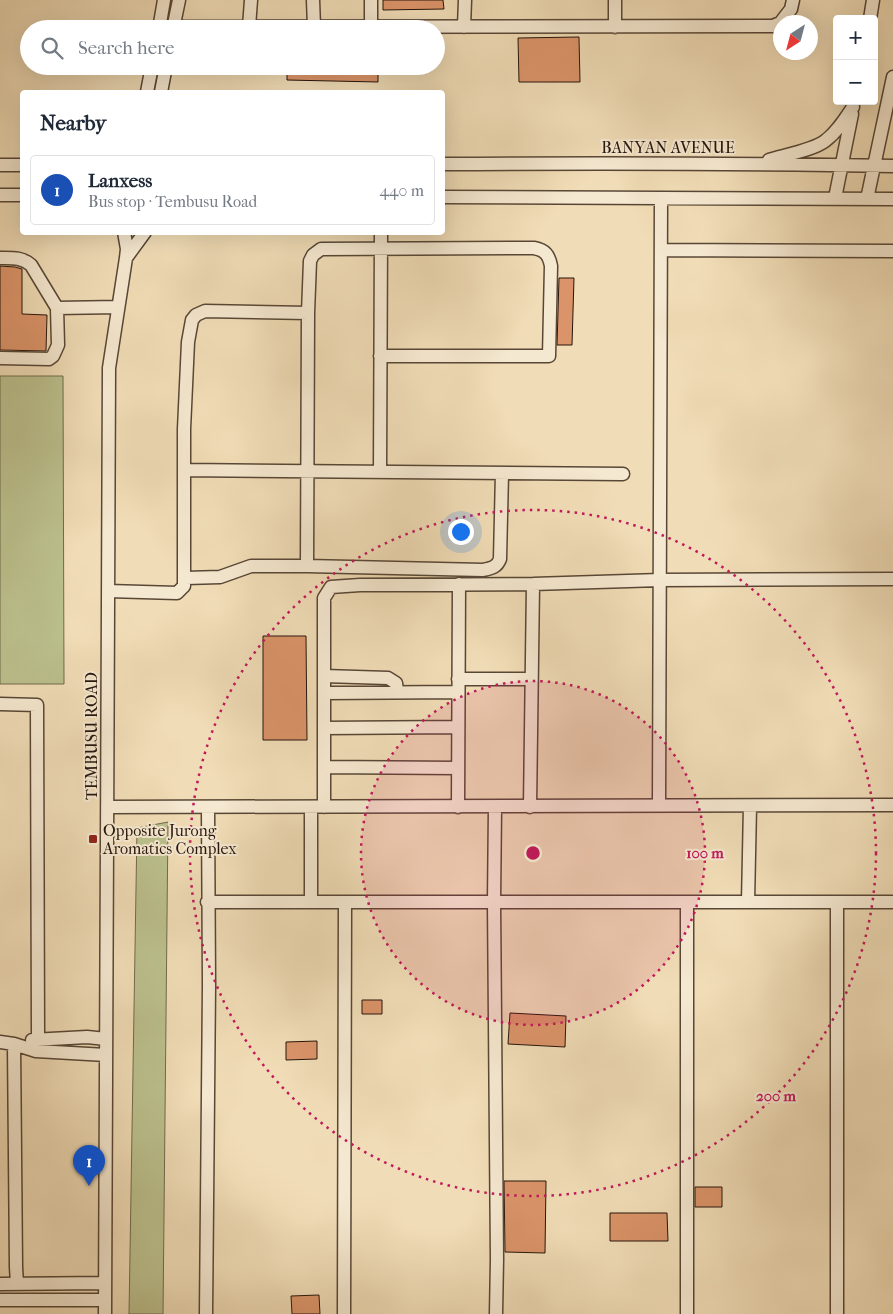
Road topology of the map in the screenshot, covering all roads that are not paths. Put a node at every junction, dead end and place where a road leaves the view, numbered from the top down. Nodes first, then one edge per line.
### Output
1 (164, 0) edge
2 (179, 0) edge
3 (251, 0) edge
4 (313, 0) edge
5 (371, 0) edge
6 (464, 0) edge
7 (615, 0) edge
8 (793, 0) edge
9 (873, 0) edge
10 (787, 15) edge
11 (871, 15) edge
12 (161, 20) edge
13 (175, 20) edge
14 (250, 20) edge
15 (314, 20) edge
16 (371, 20) edge
17 (614, 26) junction
18 (773, 26) edge
19 (445, 27) edge
20 (464, 27) junction
21 (150, 75) edge
22 (164, 75) edge
23 (892, 83) edge
24 (147, 90) edge
25 (161, 90) edge
26 (853, 105) edge
27 (854, 105) edge
28 (893, 119) edge
29 (758, 163) junction
30 (445, 164) edge
31 (842, 164) junction
32 (0, 165) edge
33 (20, 165) edge
34 (874, 166) junction
35 (893, 166) edge
36 (0, 195) edge
37 (20, 195) edge
38 (445, 197) edge
39 (661, 198) junction
40 (835, 198) junction
41 (866, 199) junction
42 (893, 199) edge
43 (119, 235) edge
44 (124, 235) edge
45 (133, 235) edge
46 (143, 235) edge
47 (380, 235) edge
48 (381, 248) junction
49 (661, 250) junction
50 (893, 250) edge
51 (127, 254) junction
52 (0, 258) edge
53 (118, 307) junction
54 (57, 308) junction
55 (308, 313) junction
56 (380, 356) junction
57 (0, 358) edge
58 (184, 470) junction
59 (308, 471) junction
60 (380, 472) junction
61 (502, 473) junction
62 (623, 474) dead end
63 (308, 566) junction
64 (186, 578) junction
65 (660, 580) junction
66 (893, 580) edge
67 (459, 584) junction
68 (533, 584) junction
69 (108, 591) junction
70 (324, 676) junction
71 (531, 679) junction
72 (458, 685) junction
73 (397, 692) junction
74 (324, 693) junction
75 (0, 704) edge
76 (458, 727) junction
77 (324, 728) junction
78 (324, 767) junction
79 (458, 768) junction
80 (893, 805) edge
81 (659, 806) junction
82 (750, 806) junction
83 (107, 807) junction
84 (317, 807) junction
85 (458, 807) junction
86 (495, 807) junction
87 (530, 807) junction
88 (208, 808) junction
89 (208, 902) junction
90 (311, 902) junction
91 (345, 902) junction
92 (494, 902) junction
93 (686, 902) junction
94 (748, 902) junction
95 (837, 902) junction
96 (893, 902) edge
97 (38, 1038) junction
98 (106, 1039) junction
99 (0, 1042) edge
100 (14, 1044) junction
101 (106, 1055) junction
102 (105, 1283) junction
103 (0, 1284) edge
104 (17, 1284) junction
105 (0, 1300) edge
106 (105, 1300) junction
107 (105, 1314) edge
108 (206, 1314) edge
109 (344, 1314) edge
110 (496, 1314) edge
111 (687, 1314) edge
112 (837, 1314) edge

1 - 12 street
2 - 13 street
3 - 14 street
4 - 15 street
5 - 16 street
6 - 20 street
7 - 17 street
8 - 10 street
9 - 11 street
17 - 18 street
17 - 20 street
19 - 20 street
21 - 24 street
22 - 25 street
23 - 28 street
23 - 34 street
26 - 29 street
27 - 31 street
29 - 30 street, BANYAN AVENUE
29 - 31 street, BANYAN AVENUE
31 - 34 street, BANYAN AVENUE
31 - 40 street
32 - 33 street
34 - 35 street, BANYAN AVENUE
34 - 41 street
36 - 37 street
38 - 39 street
39 - 40 street
39 - 49 street
40 - 41 street
41 - 42 street
43 - 51 street
44 - 51 street, TEMBUSU ROAD
45 - 51 street, TEMBUSU ROAD
46 - 51 street
47 - 48 street
48 - 55 street
48 - 56 street
48 - 56 street
49 - 50 street
49 - 65 street
51 - 53 street, TEMBUSU ROAD
52 - 54 street
53 - 54 street
53 - 69 street, TEMBUSU ROAD
54 - 57 street
55 - 58 street
55 - 59 street
56 - 60 street
58 - 59 street
58 - 64 street
59 - 60 street
59 - 63 street
60 - 61 street
61 - 62 street
61 - 63 street
63 - 64 street
64 - 69 street
65 - 66 street
65 - 68 street
65 - 81 street
67 - 68 street
67 - 70 street
67 - 72 street
68 - 71 street
69 - 83 street, TEMBUSU ROAD
70 - 73 street
70 - 74 street
71 - 72 street
71 - 87 street
72 - 73 street
72 - 76 street
73 - 74 street
74 - 77 street
75 - 97 street
76 - 77 street
76 - 79 street
77 - 78 street
78 - 79 street
78 - 84 street
79 - 85 street
80 - 82 street
81 - 82 street
81 - 87 street
82 - 94 street
83 - 88 street
83 - 98 street, TEMBUSU ROAD
84 - 85 street
84 - 88 street
84 - 90 street
85 - 86 street
86 - 87 street
86 - 92 street
88 - 89 street
89 - 90 street
89 - 108 street
90 - 91 street
91 - 92 street
91 - 109 street
92 - 93 street
92 - 110 street
93 - 94 street
93 - 111 street
94 - 95 street
95 - 96 street
95 - 112 street
97 - 98 street
97 - 100 street
98 - 101 street, TEMBUSU ROAD
99 - 100 street
100 - 101 street
100 - 104 street
101 - 102 street, TEMBUSU ROAD
102 - 104 street
102 - 106 street, TEMBUSU ROAD
103 - 104 street
105 - 106 street
106 - 107 street, TEMBUSU ROAD

